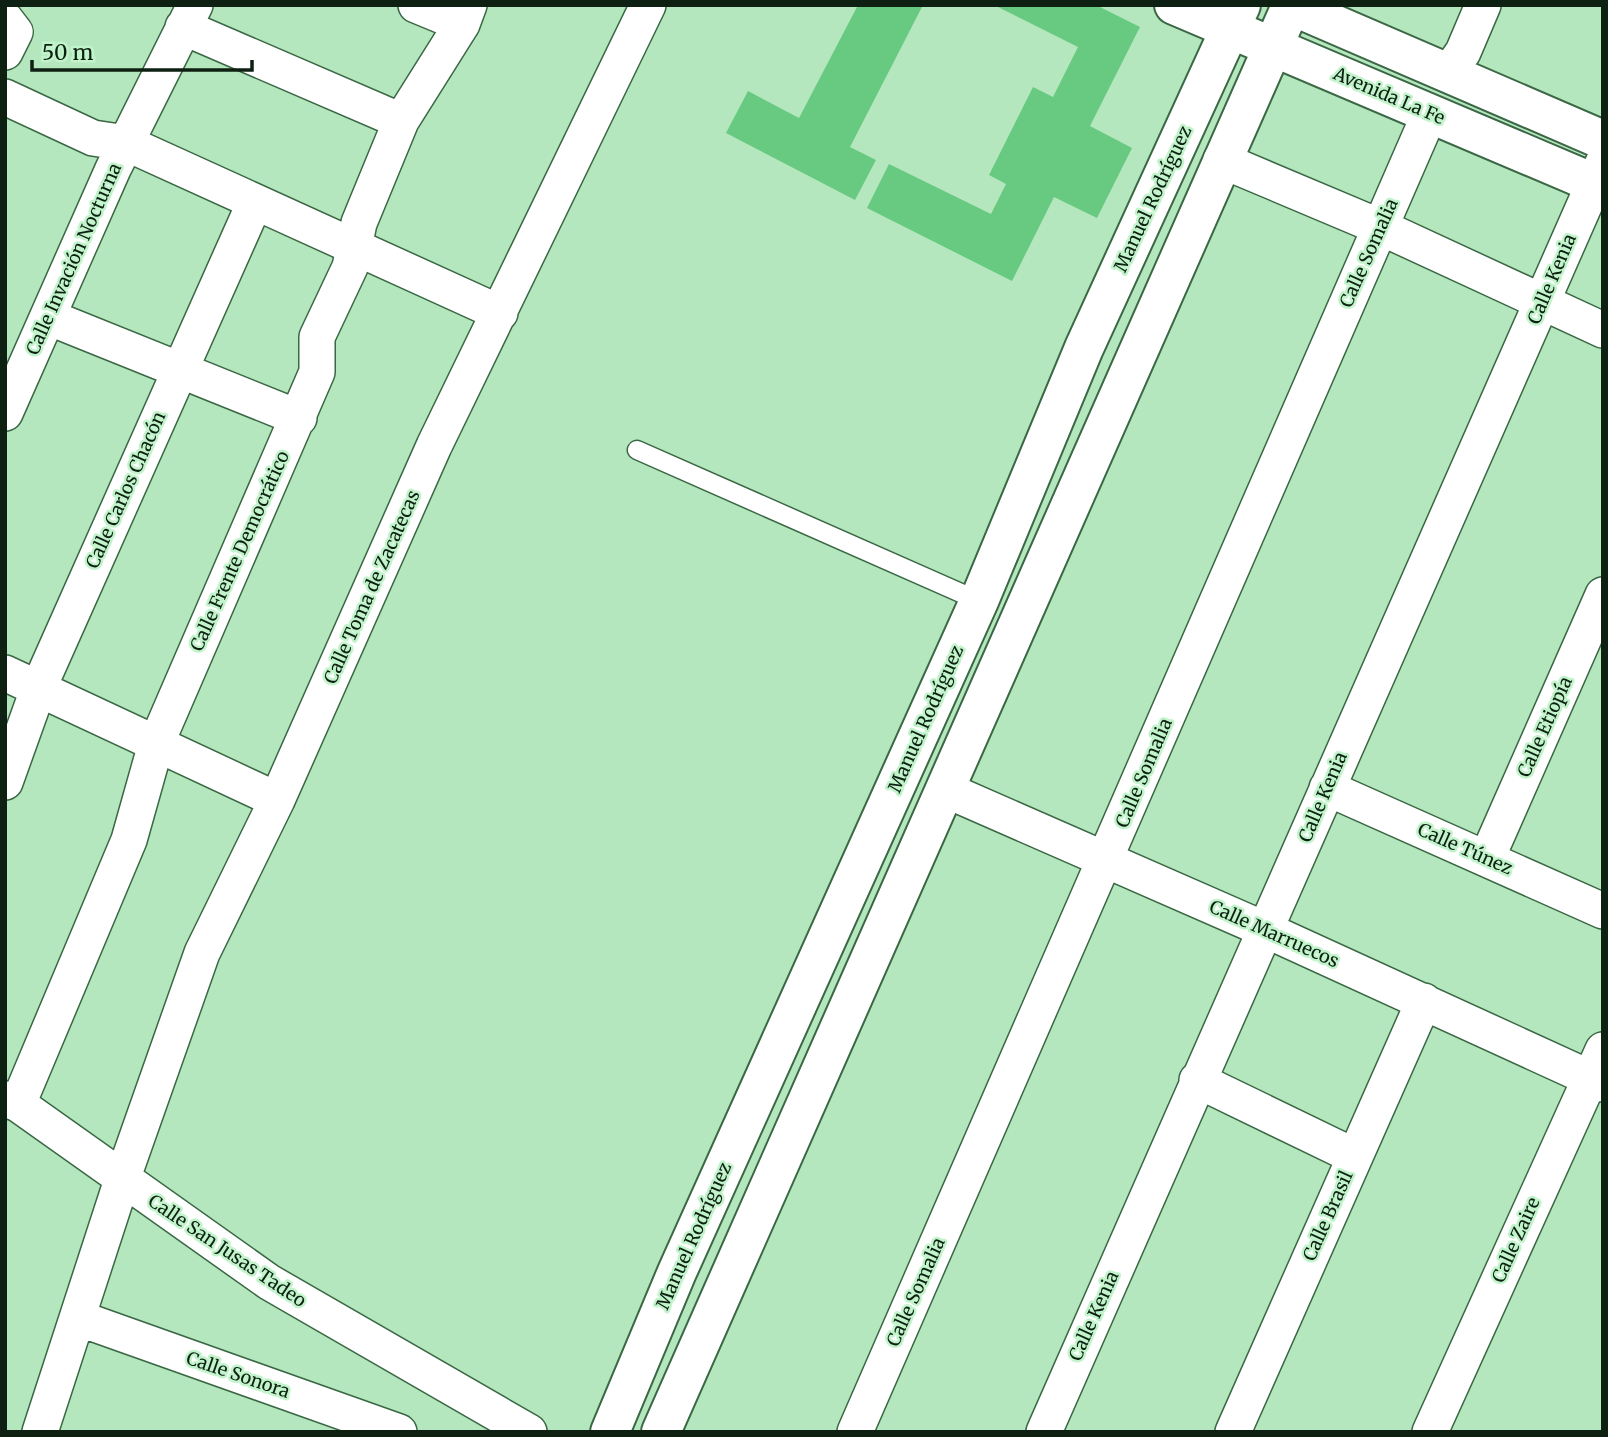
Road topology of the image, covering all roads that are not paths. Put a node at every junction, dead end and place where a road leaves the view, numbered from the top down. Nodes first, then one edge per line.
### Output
1 (416, 5) edge
2 (648, 5) edge
3 (1174, 5) edge
4 (1291, 5) edge
5 (1483, 5) edge
6 (465, 15) edge
7 (189, 16) edge
8 (1236, 18) edge
9 (1272, 47) junction
10 (1449, 72) junction
11 (5, 97) edge
12 (1430, 113) junction
13 (401, 121) junction
14 (1603, 140) edge
15 (126, 143) junction
16 (1221, 160) junction
17 (1600, 178) edge
18 (255, 202) junction
19 (1380, 228) junction
20 (352, 246) junction
21 (1542, 302) junction
22 (500, 313) junction
23 (48, 317) junction
24 (1603, 330) edge
25 (179, 371) junction
26 (8, 401) edge
27 (299, 418) junction
28 (636, 450) dead end
29 (1603, 595) edge
30 (979, 601) junction
31 (5, 673) edge
32 (39, 687) junction
33 (156, 744) junction
34 (5, 782) edge
35 (1327, 788) junction
36 (944, 789) junction
37 (277, 800) junction
38 (1487, 858) junction
39 (1106, 861) junction
40 (1603, 911) edge
41 (1266, 930) junction
42 (1424, 1001) junction
43 (1598, 1070) edge
44 (1197, 1080) junction
45 (12, 1102) edge
46 (1354, 1156) junction
47 (122, 1180) junction
48 (78, 1318) junction
49 (40, 1432) edge
50 (399, 1432) edge
51 (529, 1432) edge
52 (610, 1432) edge
53 (661, 1432) edge
54 (855, 1432) edge
55 (1044, 1432) edge
56 (1234, 1432) edge
57 (1430, 1432) edge

1 - 6 street
2 - 22 street, Calle Toma de Zacatecas
3 - 8 street, Avenida La Fe
4 - 9 street
4 - 10 street
5 - 10 street
6 - 13 street, Calle Frente Democrático
7 - 13 street
7 - 15 street, Calle Invación Nocturna
8 - 9 street, Avenida La Fe
8 - 30 street, Manuel Rodríguez
9 - 12 street, Avenida La Fe
9 - 16 street
10 - 14 street
11 - 15 street
12 - 17 street, Avenida La Fe
12 - 19 street, Calle Somalia
13 - 20 street, Calle Frente Democrático
15 - 18 street
15 - 23 street, Calle Invación Nocturna
16 - 19 street
16 - 36 street
17 - 21 street, Calle Kenia
18 - 20 street
18 - 25 street, Calle Carlos Chacón
19 - 21 street
19 - 39 street, Calle Somalia
20 - 22 street
20 - 27 street, Calle Frente Democrático
21 - 24 street
21 - 35 street, Calle Kenia
22 - 37 street, Calle Toma de Zacatecas
23 - 25 street
23 - 26 street, Calle Invación Nocturna
25 - 27 street
25 - 32 street, Calle Carlos Chacón
27 - 33 street, Calle Frente Democrático
28 - 30 lane
29 - 38 street, Calle Etiopía
30 - 52 street, Manuel Rodríguez
31 - 32 street
32 - 33 street
32 - 34 street, Calle Carlos Chacón
33 - 37 street
33 - 45 street, Calle Frente Democrático
35 - 38 street, Calle Túnez
35 - 41 street, Calle Kenia
36 - 39 street, Calle Marruecos
36 - 53 street
37 - 47 street, Calle Toma de Zacatecas
38 - 40 street, Calle Túnez
39 - 41 street, Calle Marruecos
39 - 54 street, Calle Somalia
41 - 42 street, Calle Marruecos
41 - 44 street, Calle Kenia
42 - 43 street, Calle Marruecos
42 - 46 street, Calle Brasil
43 - 57 street, Calle Zaire
44 - 46 street
44 - 55 street, Calle Kenia
45 - 47 street, Calle San Jusas Tadeo
46 - 56 street, Calle Brasil
47 - 48 street, Calle Toma de Zacatecas
47 - 51 street, Calle San Jusas Tadeo
48 - 49 street, Calle Toma de Zacatecas
48 - 50 street, Calle Sonora

